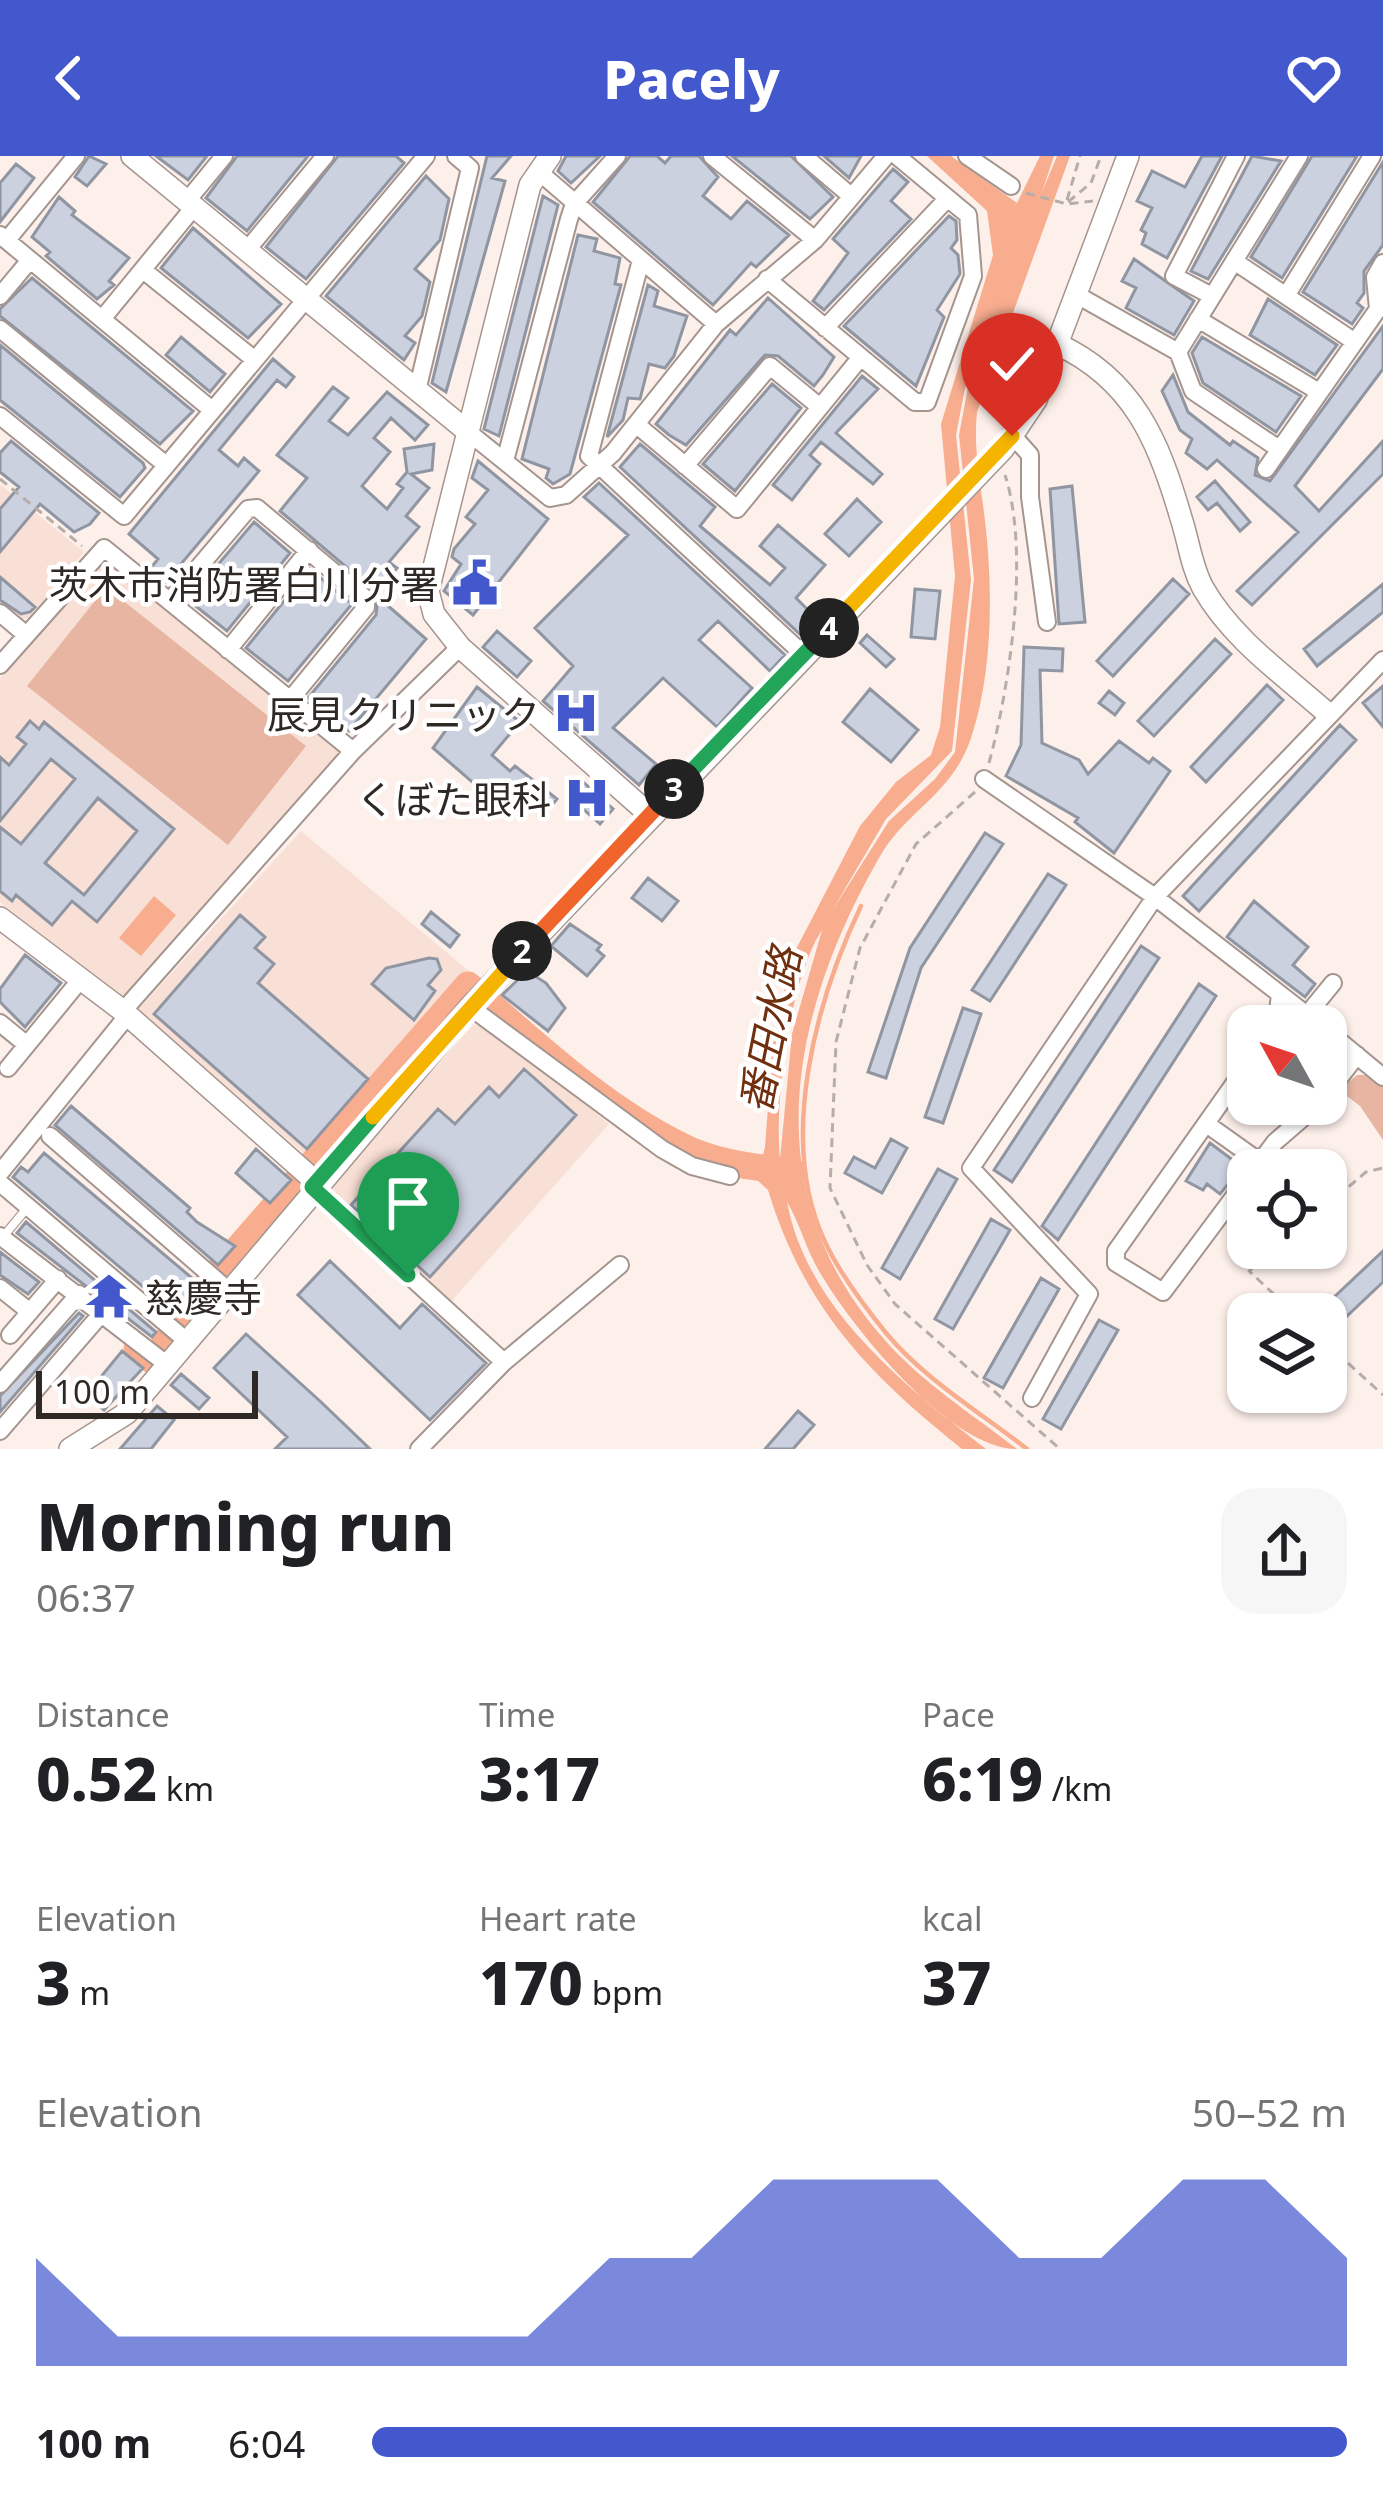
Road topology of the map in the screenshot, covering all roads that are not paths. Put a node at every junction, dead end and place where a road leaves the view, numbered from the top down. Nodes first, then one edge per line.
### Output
1 (76, 156) edge
2 (132, 156) edge
3 (224, 156) edge
4 (326, 156) edge
5 (426, 156) edge
6 (456, 156) edge
7 (617, 156) edge
8 (712, 156) edge
9 (804, 156) edge
10 (886, 156) edge
11 (897, 156) edge
12 (968, 156) edge
13 (1128, 156) edge
14 (1236, 156) edge
15 (1298, 156) edge
16 (1372, 156) edge
17 (544, 163) edge
18 (1011, 186) road end
19 (851, 196) junction
20 (947, 199) junction
21 (190, 204) junction
22 (574, 204) junction
23 (3, 238) edge
24 (814, 240) junction
25 (247, 250) junction
26 (30, 260) junction
27 (641, 260) junction
28 (1234, 261) junction
29 (1383, 263) edge
30 (143, 270) junction
31 (767, 279) junction
32 (1077, 295) junction
33 (0, 296) edge
34 (1212, 296) junction
35 (1286, 296) junction
36 (306, 299) junction
37 (102, 319) junction
38 (1198, 319) junction
39 (716, 324) junction
40 (825, 328) junction
41 (0, 329) edge
42 (1355, 342) junction
43 (1057, 344) junction
44 (1178, 352) junction
45 (861, 357) junction
46 (255, 360) junction
47 (418, 391) junction
48 (1319, 392) junction
49 (820, 407) junction
50 (212, 410) junction
51 (0, 416) edge
52 (637, 425) junction
53 (466, 431) junction
54 (1012, 436) junction
55 (1279, 449) junction
56 (505, 461) junction
57 (166, 465) junction
58 (596, 466) junction
59 (686, 466) junction
60 (1266, 469) dead end
61 (309, 550) junction
62 (170, 602) junction
63 (0, 613) edge
64 (1047, 622) dead end
65 (26, 634) junction
66 (460, 647) junction
67 (228, 650) junction
68 (803, 654) junction
69 (1383, 660) edge
70 (0, 665) edge
71 (290, 700) junction
72 (1327, 713) junction
73 (353, 752) junction
74 (984, 779) road end
75 (649, 814) junction
76 (1155, 897) junction
77 (0, 918) edge
78 (81, 980) junction
79 (1334, 983) dead end
80 (1280, 995) junction
81 (477, 999) junction
82 (1279, 1005) edge
83 (1293, 1005) edge
84 (1325, 1005) edge
85 (126, 1013) junction
86 (0, 1023) edge
87 (27, 1045) junction
88 (1347, 1047) edge
89 (1357, 1055) junction
90 (8, 1068) dead end
91 (1347, 1068) edge
92 (1383, 1077) edge
93 (1227, 1096) edge
94 (1208, 1125) junction
95 (1298, 1125) edge
96 (50, 1136) dead end
97 (1237, 1149) edge
98 (1274, 1149) edge
99 (0, 1173) edge
100 (730, 1176) dead end
101 (0, 1183) edge
102 (314, 1185) junction
103 (1227, 1206) edge
104 (28, 1207) junction
105 (1, 1237) edge
106 (620, 1264) dead end
107 (56, 1282) junction
108 (219, 1282) junction
109 (0, 1288) edge
110 (76, 1297) junction
111 (30, 1312) junction
112 (99, 1316) junction
113 (10, 1335) dead end
114 (180, 1335) junction
115 (161, 1360) junction
116 (504, 1362) junction
117 (0, 1384) edge
118 (1033, 1398) dead end
119 (0, 1431) edge
120 (76, 1448) edge
121 (418, 1449) edge

1 - 23 street
2 - 21 street
3 - 21 street
4 - 25 street
5 - 36 street
6 - 47 street
7 - 22 street
8 - 24 street
9 - 19 street
10 - 19 street
11 - 20 street
12 - 18 street
13 - 32 street
14 - 34 street
15 - 28 street
16 - 35 street
17 - 22 street
17 - 53 street
19 - 24 street
20 - 40 street
20 - 45 street
21 - 25 street
21 - 30 street
22 - 27 street
22 - 56 street
23 - 26 street
24 - 31 street
25 - 36 street
26 - 33 street
26 - 37 street
27 - 39 street
27 - 58 street
28 - 34 street
28 - 35 street
29 - 42 street
30 - 37 street
30 - 46 street
31 - 39 street
31 - 40 street
32 - 43 street
32 - 44 street
34 - 38 street
35 - 42 street
36 - 46 street
36 - 47 street
37 - 50 street
38 - 44 street
38 - 48 street
39 - 52 street
40 - 45 street
41 - 57 street
42 - 48 street
43 - 54 street
43 - 72 street
44 - 55 street
45 - 49 street
46 - 50 street
47 - 53 street
48 - 55 street
49 - 59 street
49 - 59 street
50 - 57 street
51 - 57 street
52 - 58 street
52 - 59 street
53 - 56 street
53 - 66 street
54 - 64 street
54 - 68 street
55 - 60 street
56 - 58 street
58 - 68 street
61 - 62 street
61 - 67 street
61 - 71 street
62 - 65 street
62 - 67 street
63 - 65 street
65 - 70 street
66 - 73 street
66 - 75 street
67 - 71 street
68 - 75 street
69 - 72 street
71 - 73 street
72 - 76 street
73 - 85 street
74 - 76 street
75 - 81 street
76 - 80 street
76 - 118 street
77 - 78 street
78 - 85 street
78 - 87 street
79 - 84 street
80 - 82 street
80 - 83 street
81 - 100 street
81 - 102 street
85 - 99 street
85 - 102 street
86 - 87 street
87 - 90 street
88 - 89 street
89 - 91 street
89 - 92 street
93 - 94 street
94 - 97 street
94 - 103 street
95 - 98 street
96 - 108 street
101 - 104 street
102 - 108 street
102 - 116 street
104 - 105 lane
104 - 114 street
105 - 107 street
106 - 116 street
107 - 110 street
107 - 111 street
108 - 114 street
109 - 111 street
110 - 112 street
110 - 117 street
111 - 113 street
112 - 115 street
112 - 119 street
114 - 115 street
115 - 120 street
116 - 121 street

